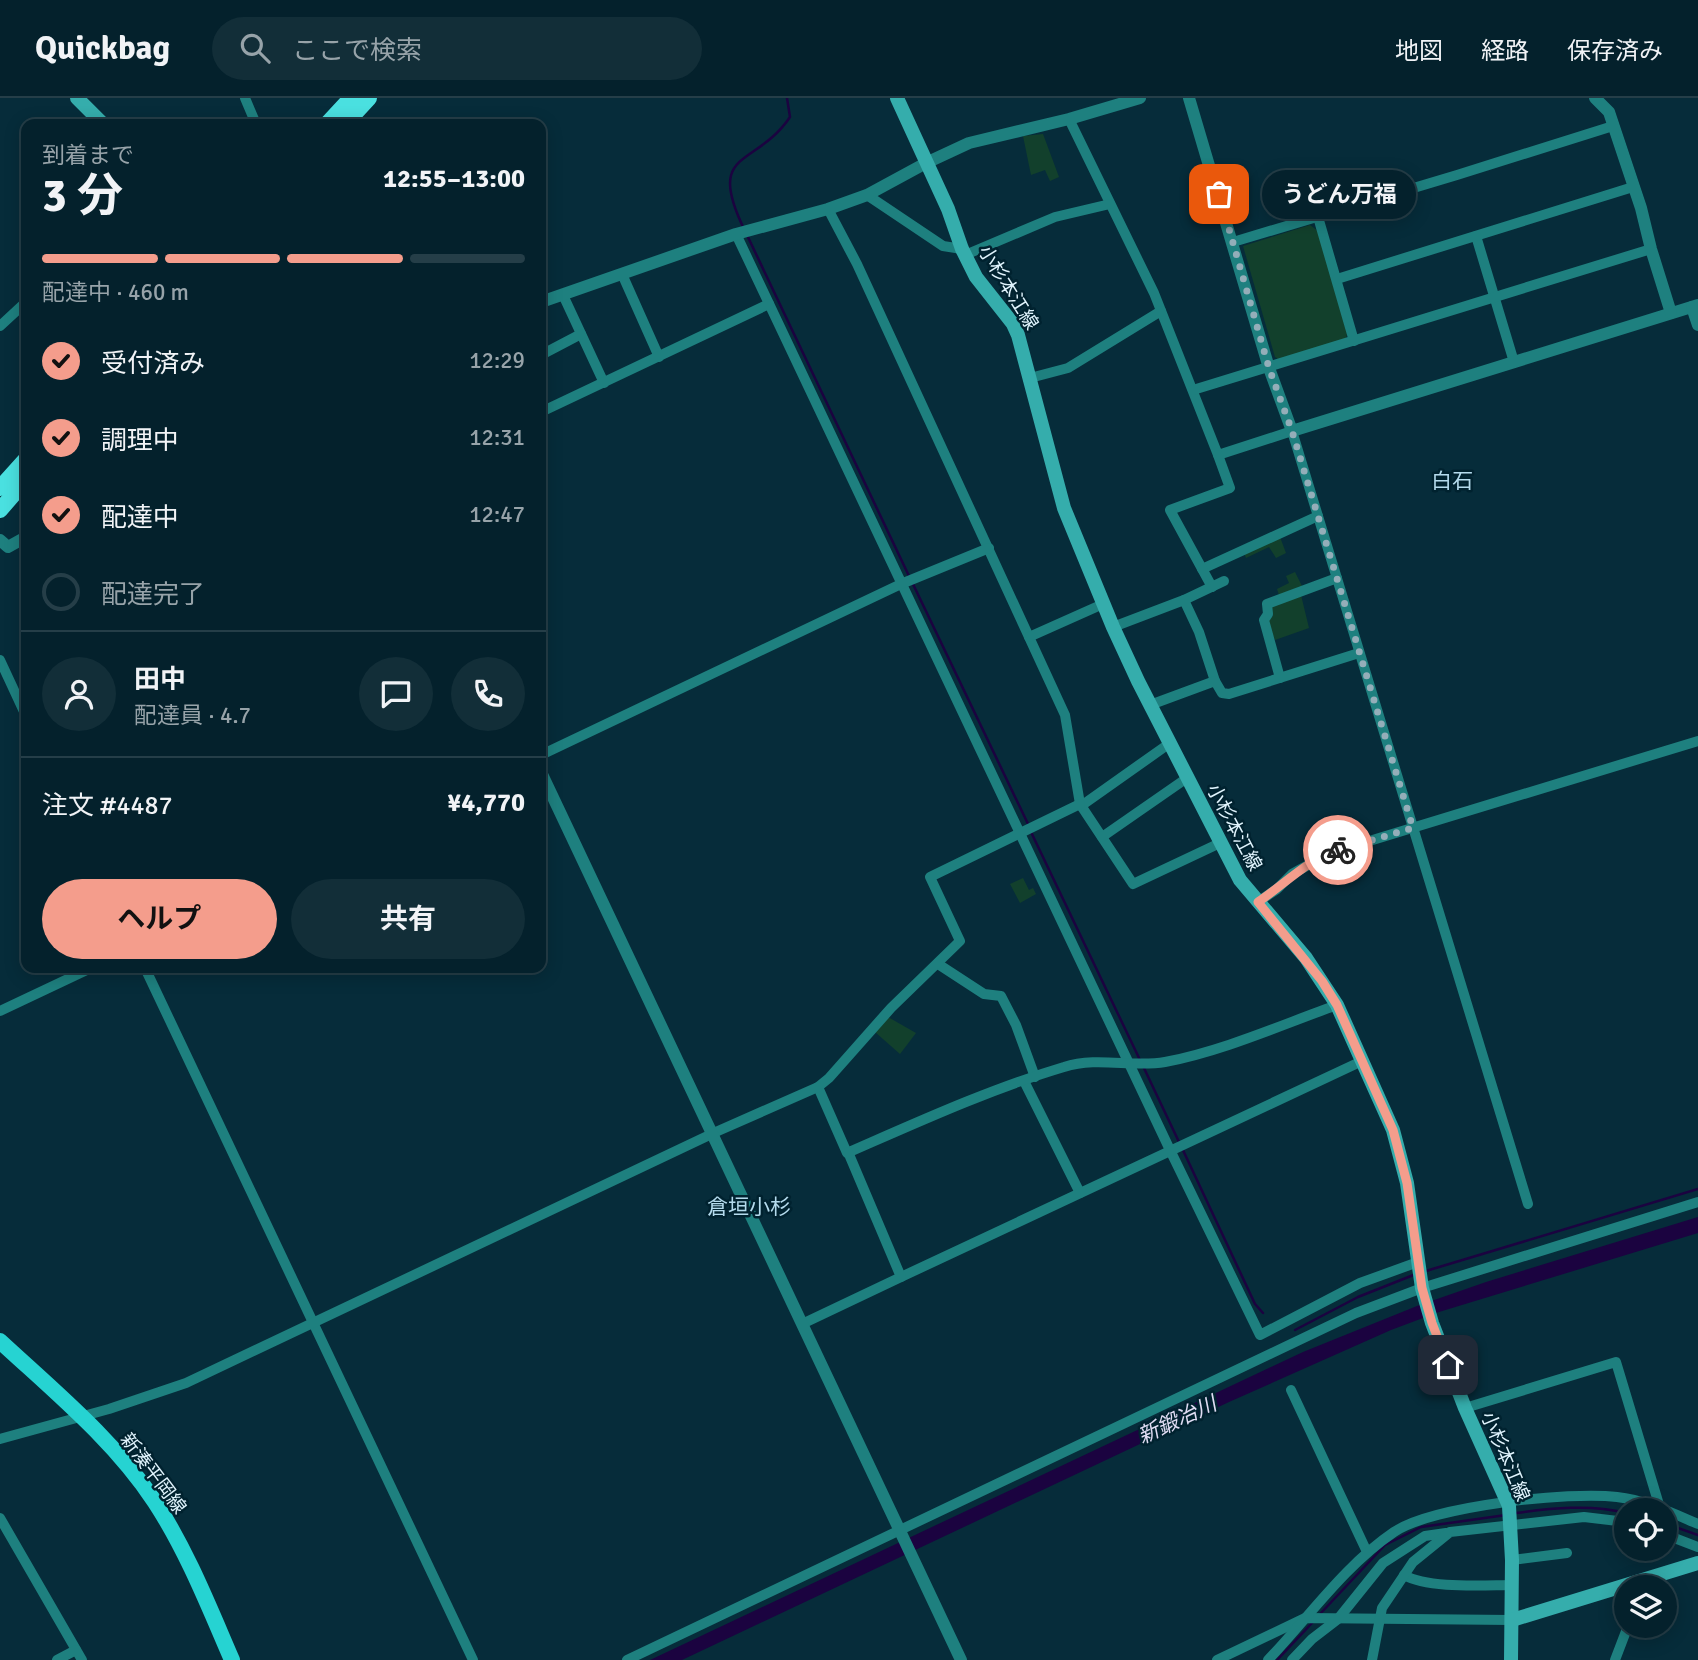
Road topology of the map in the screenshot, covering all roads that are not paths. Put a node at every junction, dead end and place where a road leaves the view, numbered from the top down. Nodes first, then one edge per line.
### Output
1 (77, 98) edge
2 (245, 98) edge
3 (351, 98) edge
4 (369, 98) edge
5 (897, 98) edge
6 (1140, 98) edge
7 (1189, 98) edge
8 (1595, 98) edge
9 (1607, 98) edge
10 (1609, 112) junction
11 (98, 119) edge
12 (254, 119) edge
13 (332, 119) edge
14 (350, 119) edge
15 (1069, 119) junction
16 (1613, 126) junction
17 (926, 163) junction
18 (1633, 187) junction
19 (867, 195) junction
20 (1111, 204) junction
21 (828, 209) junction
22 (1318, 218) junction
23 (736, 234) junction
24 (1476, 236) junction
25 (1233, 242) junction
26 (1651, 249) junction
27 (964, 252) junction
28 (622, 274) junction
29 (1337, 279) junction
30 (563, 295) junction
31 (1494, 298) junction
32 (546, 300) edge
33 (769, 304) junction
34 (1695, 306) edge
35 (21, 307) edge
36 (1161, 311) junction
37 (1671, 313) junction
38 (1698, 325) edge
39 (0, 326) edge
40 (581, 334) junction
41 (1354, 341) junction
42 (546, 352) edge
43 (659, 357) junction
44 (1514, 362) junction
45 (1269, 368) junction
46 (1030, 378) junction
47 (604, 383) junction
48 (1192, 390) junction
49 (546, 410) edge
50 (1292, 431) junction
51 (1218, 455) junction
52 (21, 465) edge
53 (21, 486) edge
54 (0, 488) edge
55 (0, 510) edge
56 (1318, 516) junction
57 (21, 539) edge
58 (3, 547) edge
59 (989, 548) junction
60 (1202, 569) junction
61 (1337, 578) junction
62 (1224, 581) dead end
63 (901, 584) junction
64 (1212, 587) junction
65 (1185, 600) junction
66 (1103, 604) junction
67 (1113, 627) junction
68 (1029, 637) junction
69 (1359, 653) junction
70 (0, 660) edge
71 (1280, 678) junction
72 (1216, 681) junction
73 (21, 705) edge
74 (1150, 705) junction
75 (1698, 741) edge
76 (1170, 743) junction
77 (546, 753) edge
78 (1187, 778) junction
79 (546, 783) edge
80 (1081, 805) junction
81 (1413, 828) junction
82 (1020, 834) junction
83 (1102, 837) junction
84 (1220, 843) junction
85 (1258, 902) junction
86 (938, 964) junction
87 (80, 973) edge
88 (147, 973) edge
89 (1337, 1005) junction
90 (0, 1011) edge
91 (1362, 1061) junction
92 (1129, 1062) junction
93 (1035, 1077) junction
94 (1024, 1081) junction
95 (818, 1087) junction
96 (712, 1134) junction
97 (1170, 1150) junction
98 (848, 1152) junction
99 (1080, 1193) junction
100 (1698, 1202) edge
101 (1528, 1203) dead end
102 (1418, 1262) junction
103 (901, 1277) junction
104 (1422, 1288) junction
105 (312, 1323) junction
106 (802, 1324) junction
107 (0, 1340) edge
108 (1291, 1390) dead end
109 (1465, 1408) junction
110 (81, 1417) junction
111 (0, 1439) edge
112 (1624, 1498) edge
113 (1657, 1498) edge
114 (1509, 1514) junction
115 (1677, 1515) edge
116 (0, 1518) edge
117 (1614, 1521) edge
118 (1698, 1524) edge
119 (901, 1532) junction
120 (1450, 1532) junction
121 (1677, 1539) edge
122 (1698, 1547) edge
123 (1367, 1552) junction
124 (1567, 1553) dead end
125 (1513, 1560) junction
126 (1698, 1563) edge
127 (1404, 1575) junction
128 (1666, 1575) edge
129 (1513, 1585) junction
130 (1614, 1591) edge
131 (1304, 1618) junction
132 (1338, 1619) junction
133 (1381, 1619) junction
134 (1512, 1620) junction
135 (1623, 1638) edge
136 (76, 1650) junction
137 (57, 1660) edge
138 (82, 1660) edge
139 (232, 1660) edge
140 (473, 1660) edge
141 (627, 1660) edge
142 (961, 1660) edge
143 (1217, 1660) edge
144 (1268, 1660) edge
145 (1293, 1660) edge
146 (1372, 1660) edge
147 (1511, 1660) edge
148 (1615, 1660) edge

1 - 11 main road
2 - 12 street
3 - 13 highway
4 - 14 highway
5 - 17 main road, 小杉本江線
6 - 15 street
7 - 25 street
8 - 10 street
9 - 10 street
10 - 16 street
15 - 17 street
15 - 20 street
16 - 18 street
16 - 22 street
17 - 19 street
17 - 27 main road, 小杉本江線
18 - 24 street
18 - 26 street
19 - 21 street
19 - 27 street
20 - 27 street
20 - 36 street
21 - 23 street
21 - 59 street
22 - 25 street
22 - 29 street
23 - 28 street
23 - 33 street
24 - 29 street
24 - 31 street
25 - 45 street
26 - 31 street
26 - 37 street
27 - 46 main road, 小杉本江線
28 - 30 street
28 - 43 street
29 - 41 street
30 - 32 street
30 - 40 street
31 - 41 street
31 - 44 street
33 - 43 street
33 - 63 street
34 - 37 street
34 - 38 street
35 - 39 street
36 - 46 street
36 - 48 street
37 - 44 street
40 - 42 street
40 - 47 street
41 - 45 street
43 - 47 street
44 - 50 street
45 - 48 street
45 - 50 street
46 - 66 main road, 小杉本江線
47 - 49 street
48 - 51 street
50 - 51 street
50 - 56 street
51 - 60 street
52 - 54 highway
53 - 55 highway
56 - 60 street
56 - 61 street
57 - 58 street
59 - 63 street
59 - 68 street
60 - 64 street
61 - 69 street
61 - 71 street
62 - 64 street
63 - 77 street
63 - 82 street
64 - 65 street
65 - 67 street
65 - 72 street
66 - 67 main road, 小杉本江線
66 - 68 street
67 - 74 main road, 小杉本江線
68 - 80 street
69 - 71 street
69 - 81 street
70 - 73 street
71 - 72 street
72 - 74 street
74 - 76 main road, 小杉本江線
75 - 81 street
76 - 78 main road, 小杉本江線
76 - 80 street
78 - 83 street
78 - 84 main road, 小杉本江線
79 - 96 street
80 - 82 street
80 - 83 street
81 - 85 street
81 - 101 street
82 - 86 street
82 - 92 street
83 - 84 street
84 - 85 main road, 小杉本江線
85 - 89 main road, 小杉本江線
86 - 93 street
86 - 95 street
87 - 90 street
88 - 105 street
89 - 91 main road, 小杉本江線
89 - 92 street
91 - 97 street
91 - 102 main road, 小杉本江線
92 - 93 street
92 - 97 street
93 - 94 street
94 - 98 street
94 - 99 street
95 - 96 street
95 - 98 street
96 - 105 street
96 - 106 street
97 - 99 street
97 - 102 street
98 - 103 street
99 - 103 street
100 - 104 street
102 - 104 main road, 小杉本江線
103 - 106 street
104 - 109 main road, 小杉本江線
104 - 119 street
105 - 110 street
105 - 140 street
106 - 119 street
107 - 110 main road, 新湊平岡線
108 - 123 street
109 - 113 street
109 - 114 main road, 小杉本江線
110 - 111 street
110 - 139 main road, 新湊平岡線
112 - 114 street
114 - 117 street
114 - 120 street
114 - 123 street
114 - 125 main road, 小杉本江線
115 - 118 street
116 - 136 street
119 - 141 street
119 - 142 street
120 - 127 street
120 - 132 street
121 - 122 street
123 - 131 street
124 - 125 street
125 - 129 main road, 小杉本江線
126 - 128 main road
127 - 129 street
127 - 133 street
129 - 134 main road, 小杉本江線
130 - 134 main road
131 - 132 street
131 - 143 street
131 - 144 street
132 - 133 street
132 - 145 street
133 - 134 street
133 - 146 street
134 - 147 main road, 小杉本江線
135 - 148 street
136 - 137 street
136 - 138 street

